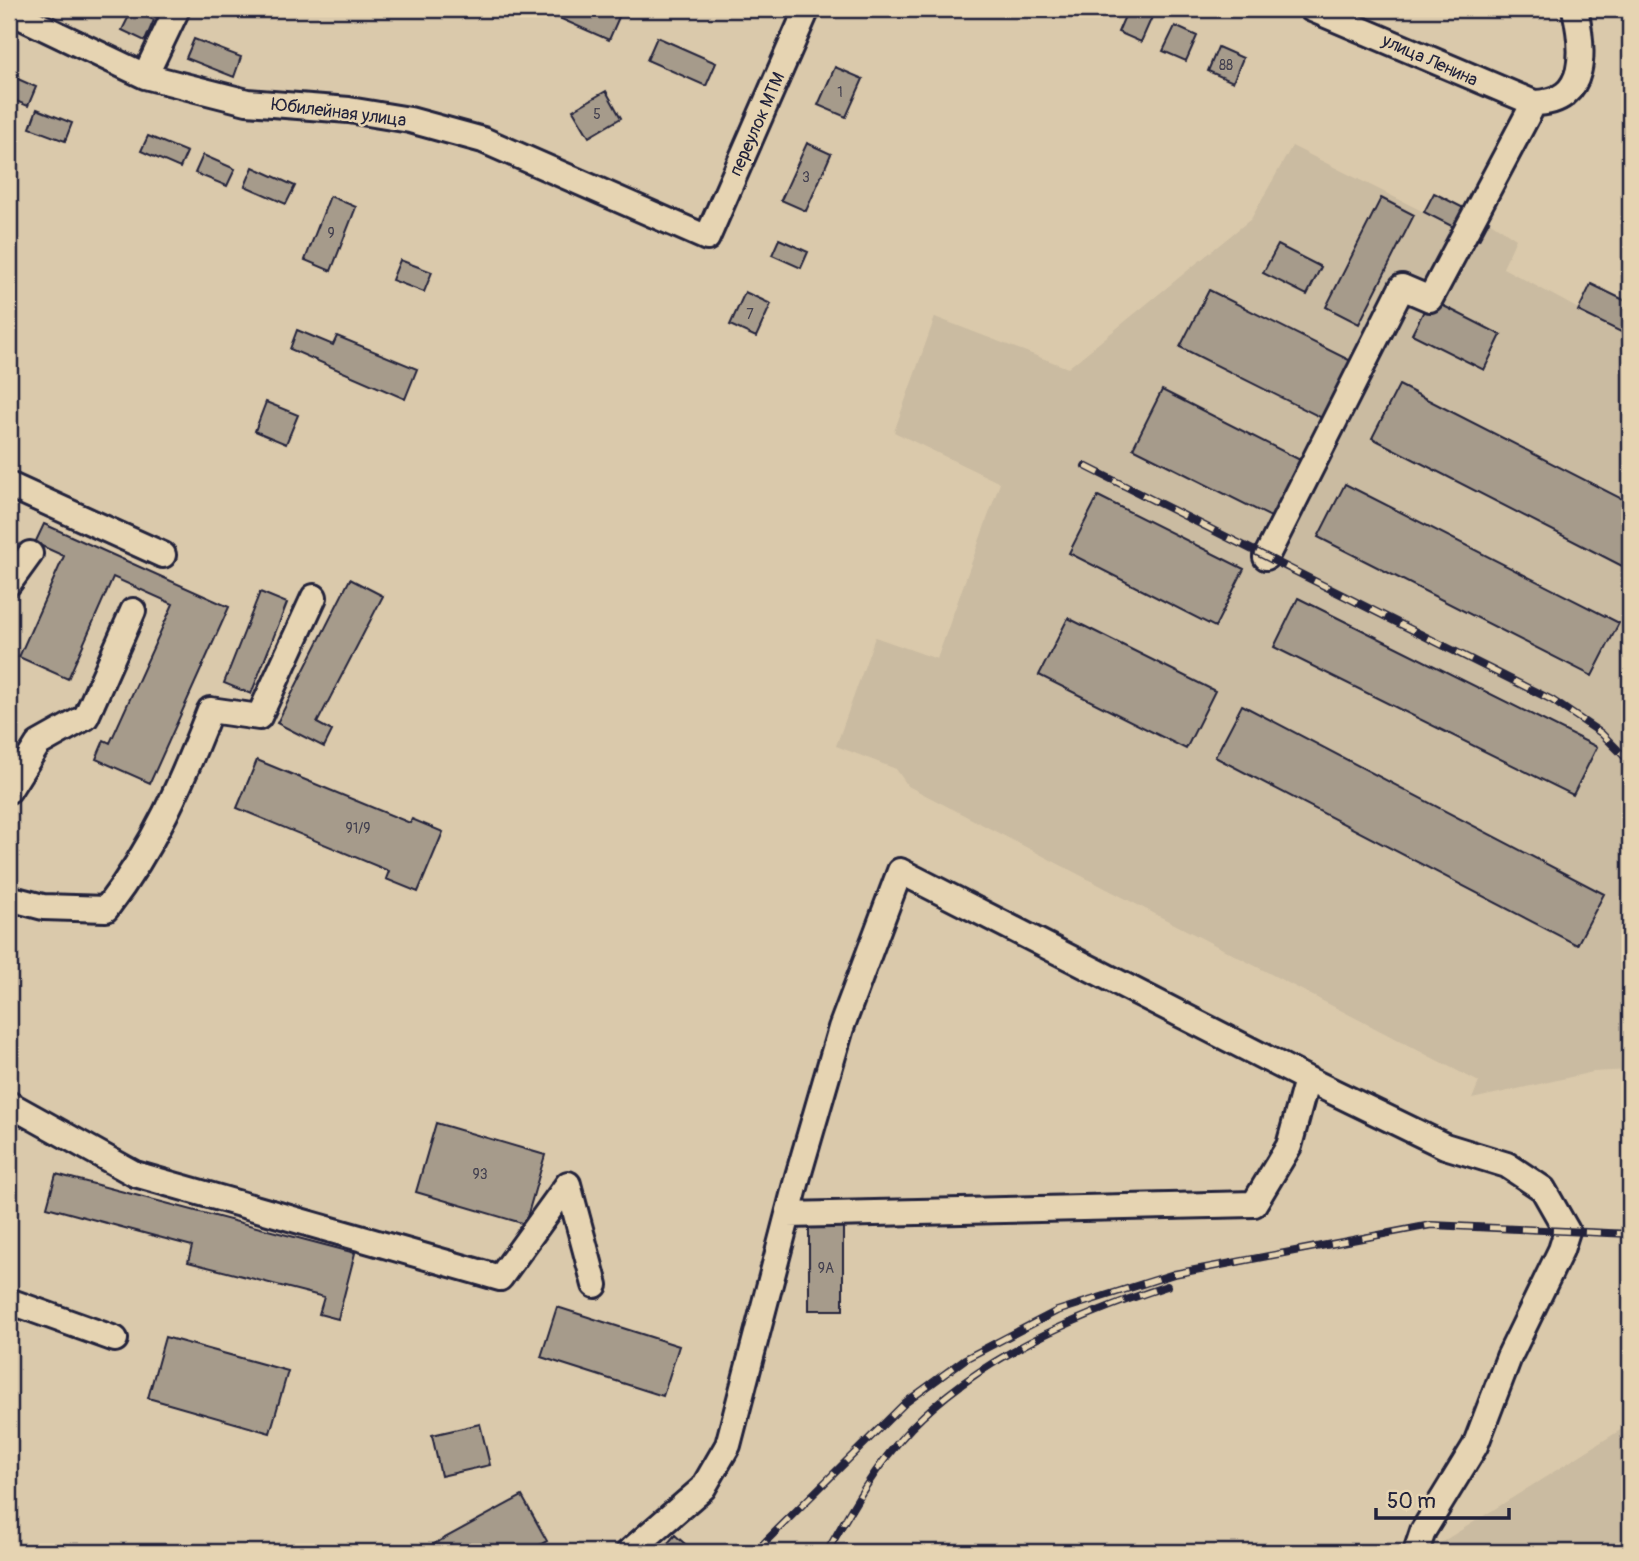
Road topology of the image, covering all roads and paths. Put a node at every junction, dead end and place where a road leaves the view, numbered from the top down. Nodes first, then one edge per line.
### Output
1 (177, 9) edge
2 (807, 9) edge
3 (1312, 9) edge
4 (1575, 9) edge
5 (9, 11) edge
6 (145, 76) junction
7 (1534, 103) junction
8 (707, 238) joint
9 (9, 485) edge
10 (30, 554) dead end
11 (163, 555) dead end
12 (1266, 557) dead end
13 (9, 583) edge
14 (314, 597) dead end
15 (133, 611) dead end
16 (9, 790) edge
17 (9, 898) edge
18 (1307, 1079) junction
19 (9, 1104) edge
20 (788, 1215) junction
21 (595, 1285) dead end
22 (9, 1301) edge
23 (115, 1339) dead end
24 (629, 1552) edge
25 (1416, 1552) edge

1 - 6 street
2 - 8 street, переулок МТМ
3 - 7 street, улица Ленина
4 - 7 street
5 - 6 street, Юбилейная улица
6 - 8 street, Юбилейная улица
7 - 12 street
9 - 11 street
10 - 13 street
14 - 17 street
15 - 16 street
18 - 20 street
18 - 20 street
18 - 25 street
19 - 21 street
20 - 24 street
22 - 23 street

